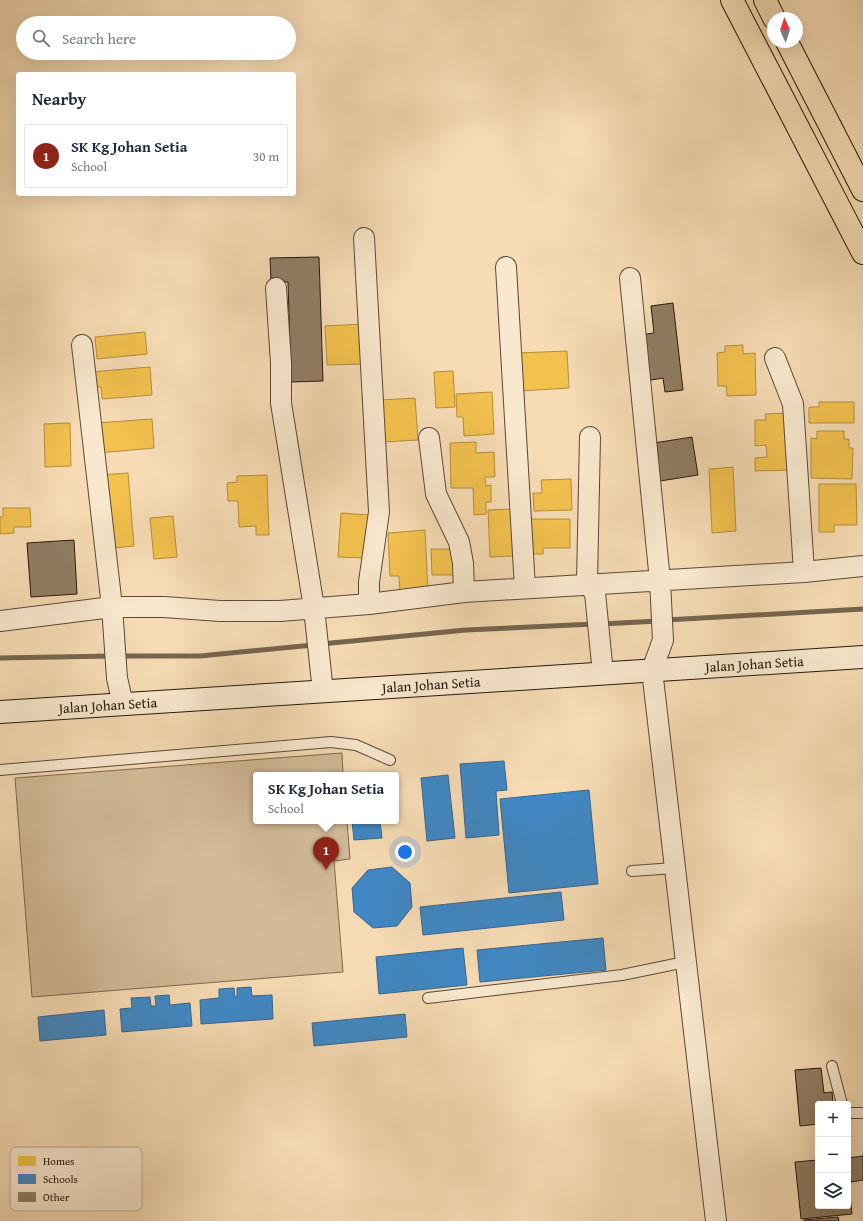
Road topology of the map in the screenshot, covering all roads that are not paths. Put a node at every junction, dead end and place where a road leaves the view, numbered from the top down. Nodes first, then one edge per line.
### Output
1 (732, 0) edge
2 (765, 0) edge
3 (771, 12) edge
4 (790, 48) edge
5 (863, 190) edge
6 (364, 238) dead end
7 (863, 253) edge
8 (506, 267) dead end
9 (630, 278) dead end
10 (276, 288) dead end
11 (82, 345) dead end
12 (775, 358) dead end
13 (590, 437) dead end
14 (429, 438) dead end
15 (863, 566) edge
16 (804, 572) junction
17 (660, 586) junction
18 (525, 588) junction
19 (591, 588) junction
20 (464, 592) junction
21 (369, 604) junction
22 (112, 613) junction
23 (315, 614) junction
24 (0, 621) edge
25 (863, 657) edge
26 (652, 670) junction
27 (603, 674) junction
28 (323, 692) junction
29 (123, 705) junction
30 (0, 712) edge
31 (390, 760) dead end
32 (0, 770) edge
33 (675, 868) junction
34 (632, 872) dead end
35 (685, 962) junction
36 (428, 998) dead end
37 (832, 1066) dead end
38 (841, 1101) edge
39 (851, 1112) edge
40 (863, 1113) edge
41 (716, 1221) edge

1 - 7 highway
2 - 3 highway
4 - 5 highway
6 - 21 street
8 - 18 street
9 - 17 street
10 - 23 street
11 - 22 street
12 - 16 street
13 - 19 street
14 - 20 street
15 - 16 street
16 - 17 street
17 - 19 street
17 - 26 street
18 - 19 street
18 - 20 street
19 - 27 street
20 - 21 street
21 - 23 street
22 - 23 street
22 - 24 street
22 - 29 street
23 - 28 street
25 - 26 main road, Jalan Johan Setia
26 - 27 main road, Jalan Johan Setia
26 - 33 street
27 - 28 main road, Jalan Johan Setia
28 - 29 main road, Jalan Johan Setia
29 - 30 main road, Jalan Johan Setia
31 - 32 lane
33 - 34 lane
33 - 35 street
35 - 36 lane
35 - 41 street
37 - 38 lane
39 - 40 lane

